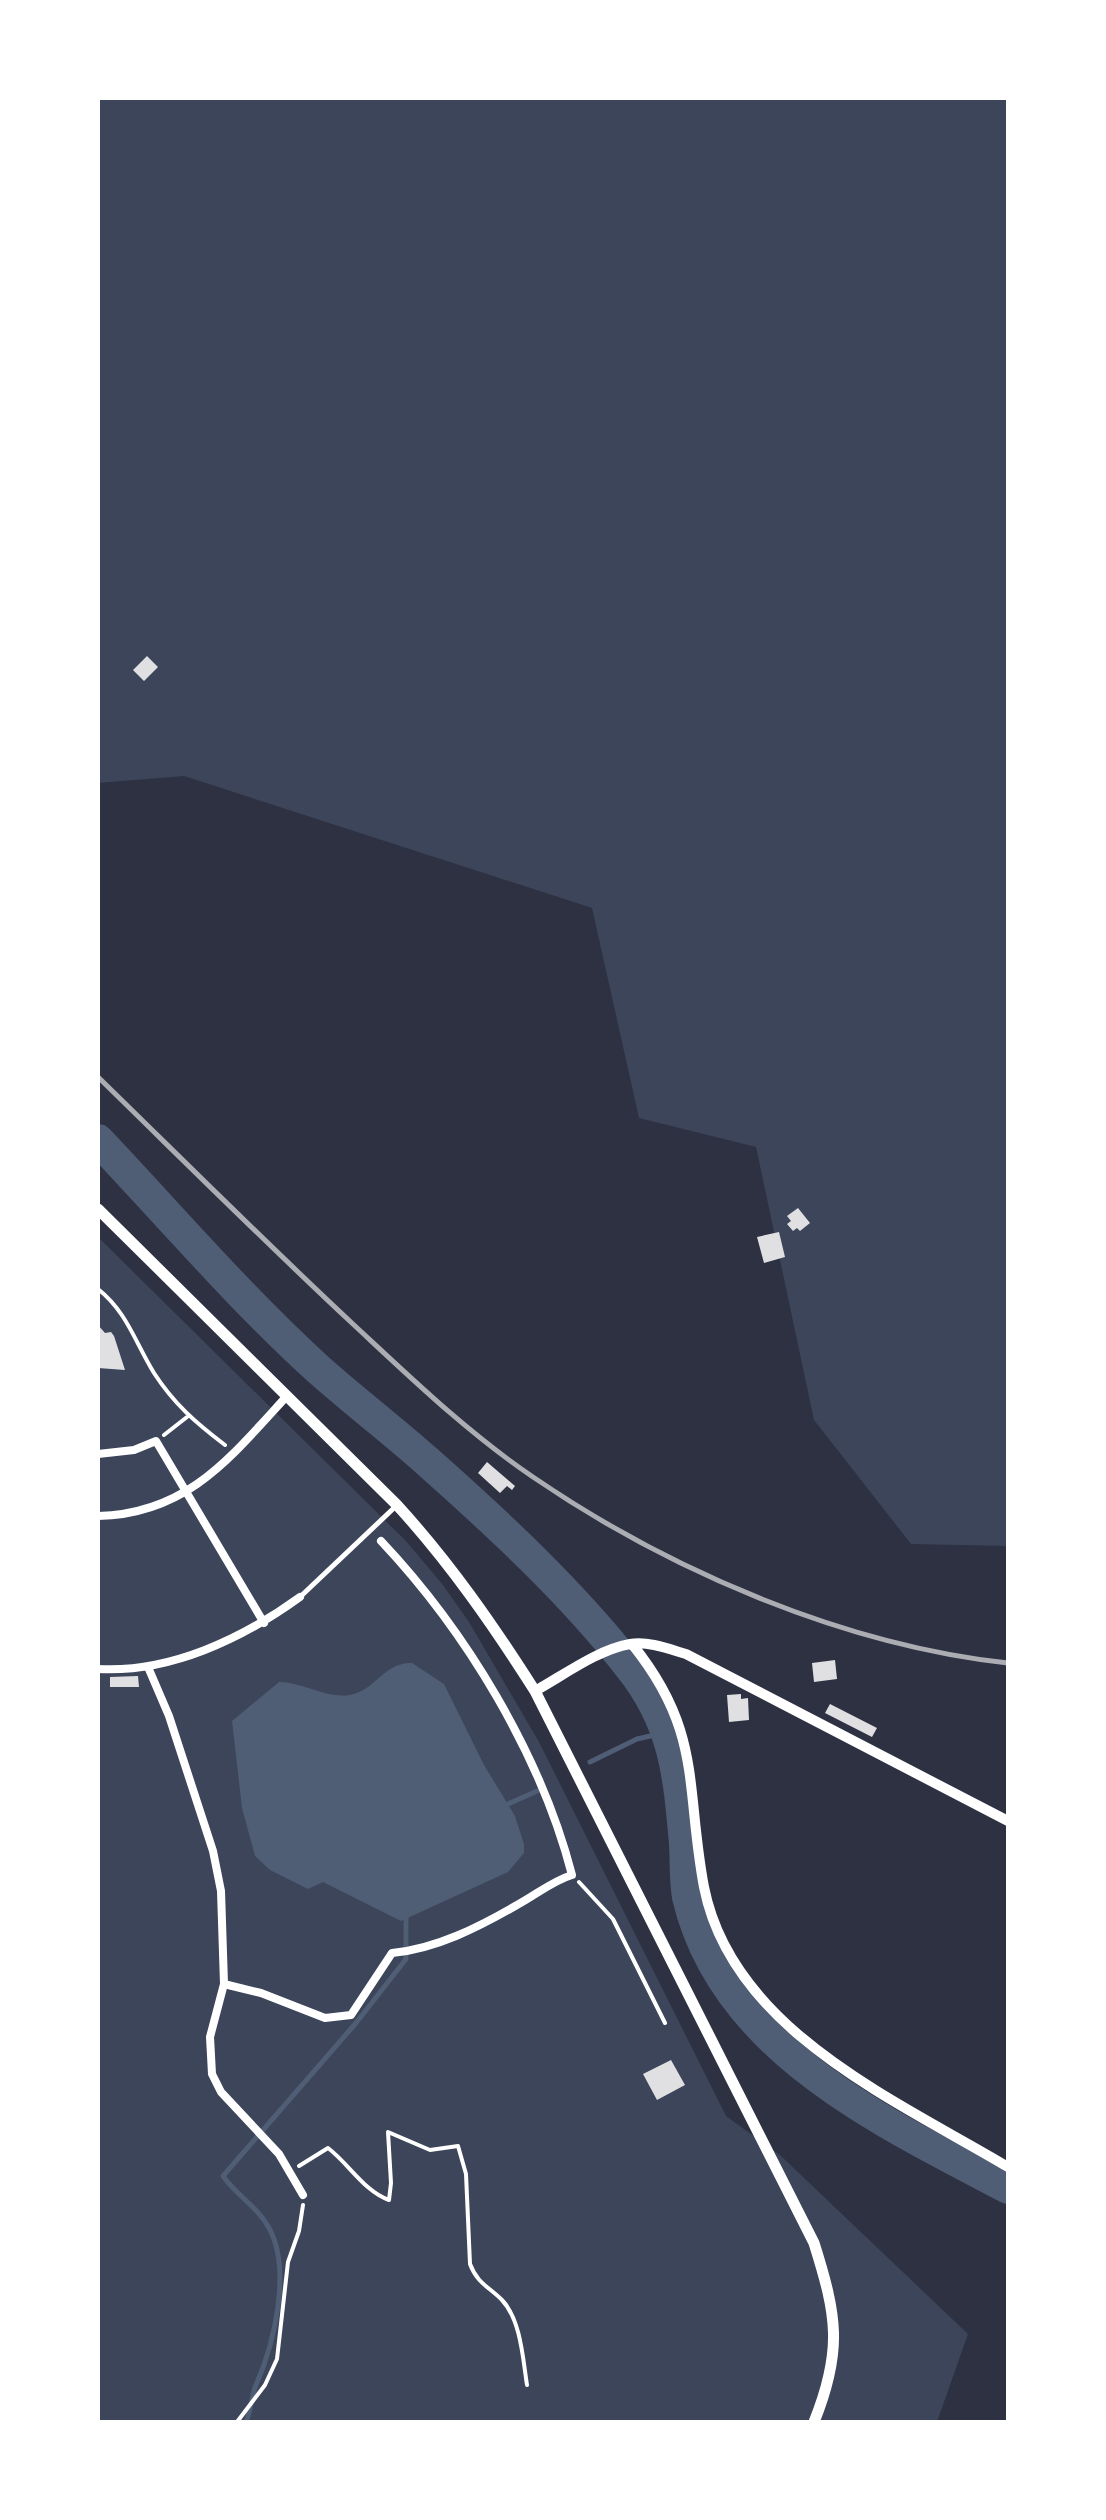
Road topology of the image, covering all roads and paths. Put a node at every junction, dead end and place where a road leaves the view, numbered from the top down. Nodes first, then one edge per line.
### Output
1 (98, 1209) edge
2 (98, 1289) edge
3 (286, 1397) junction
4 (186, 1416) junction
5 (156, 1440) junction
6 (234, 1453) junction
7 (98, 1454) edge
8 (188, 1492) junction
9 (397, 1505) junction
10 (98, 1516) edge
11 (371, 1530) junction
12 (381, 1541) joint
13 (300, 1597) joint
14 (264, 1623) junction
15 (626, 1646) junction
16 (148, 1667) junction
17 (98, 1669) edge
18 (535, 1691) junction
19 (1008, 1821) edge
20 (572, 1875) junction
21 (224, 1984) junction
22 (666, 2023) dead end
23 (1008, 2167) edge
24 (291, 2171) junction
25 (303, 2195) joint
26 (527, 2385) dead end
27 (237, 2422) edge
28 (814, 2422) edge

1 - 3 street
2 - 4 path
3 - 6 street
3 - 9 street
4 - 5 path
4 - 6 path
5 - 7 street
5 - 8 street
6 - 8 street
8 - 10 street
8 - 14 street
9 - 11 lane
9 - 18 street
11 - 12 lane
11 - 13 lane
12 - 20 street
13 - 14 street
14 - 16 street
15 - 18 street
15 - 19 street
15 - 23 street
16 - 17 street
16 - 21 street
18 - 28 street
20 - 21 street
20 - 22 path
21 - 24 street
24 - 25 street
24 - 26 path
25 - 27 path

